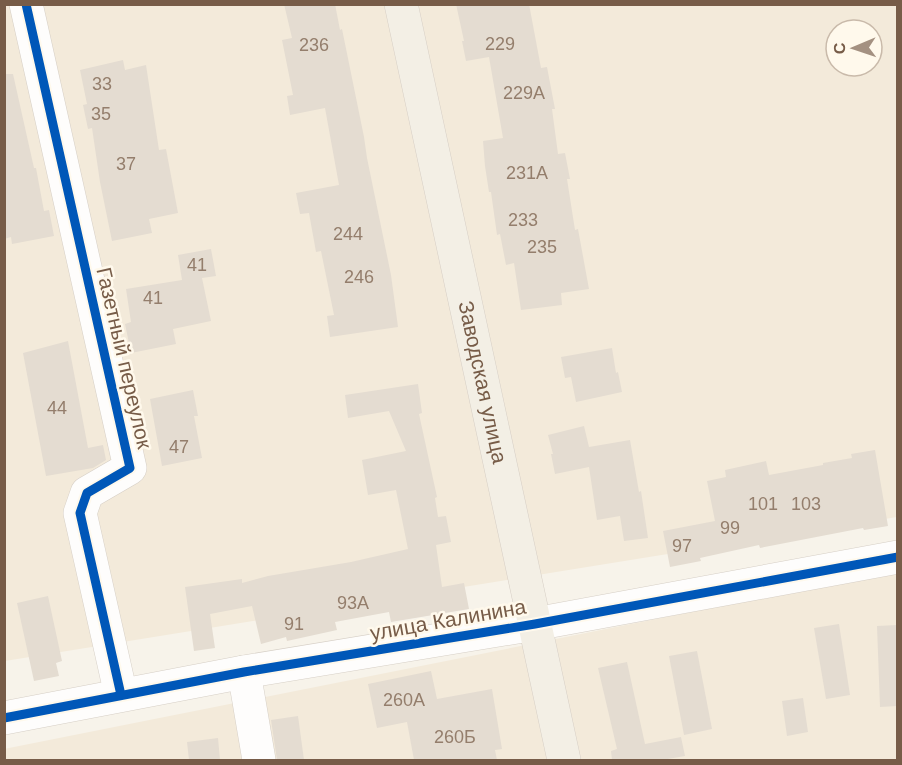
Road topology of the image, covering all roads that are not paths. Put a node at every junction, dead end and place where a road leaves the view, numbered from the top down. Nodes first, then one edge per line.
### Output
1 (26, 4) edge
2 (401, 4) edge
3 (897, 557) edge
4 (535, 624) junction
5 (244, 672) junction
6 (121, 695) junction
7 (4, 718) edge
8 (259, 760) edge
9 (564, 760) edge

1 - 6 street, Газетный переулок
2 - 4 main road, Заводская улица
3 - 4 street, улица Калинина
4 - 5 street, улица Калинина
4 - 9 main road, Заводская улица
5 - 6 street, улица Калинина
5 - 8 street
6 - 7 street, улица Калинина

